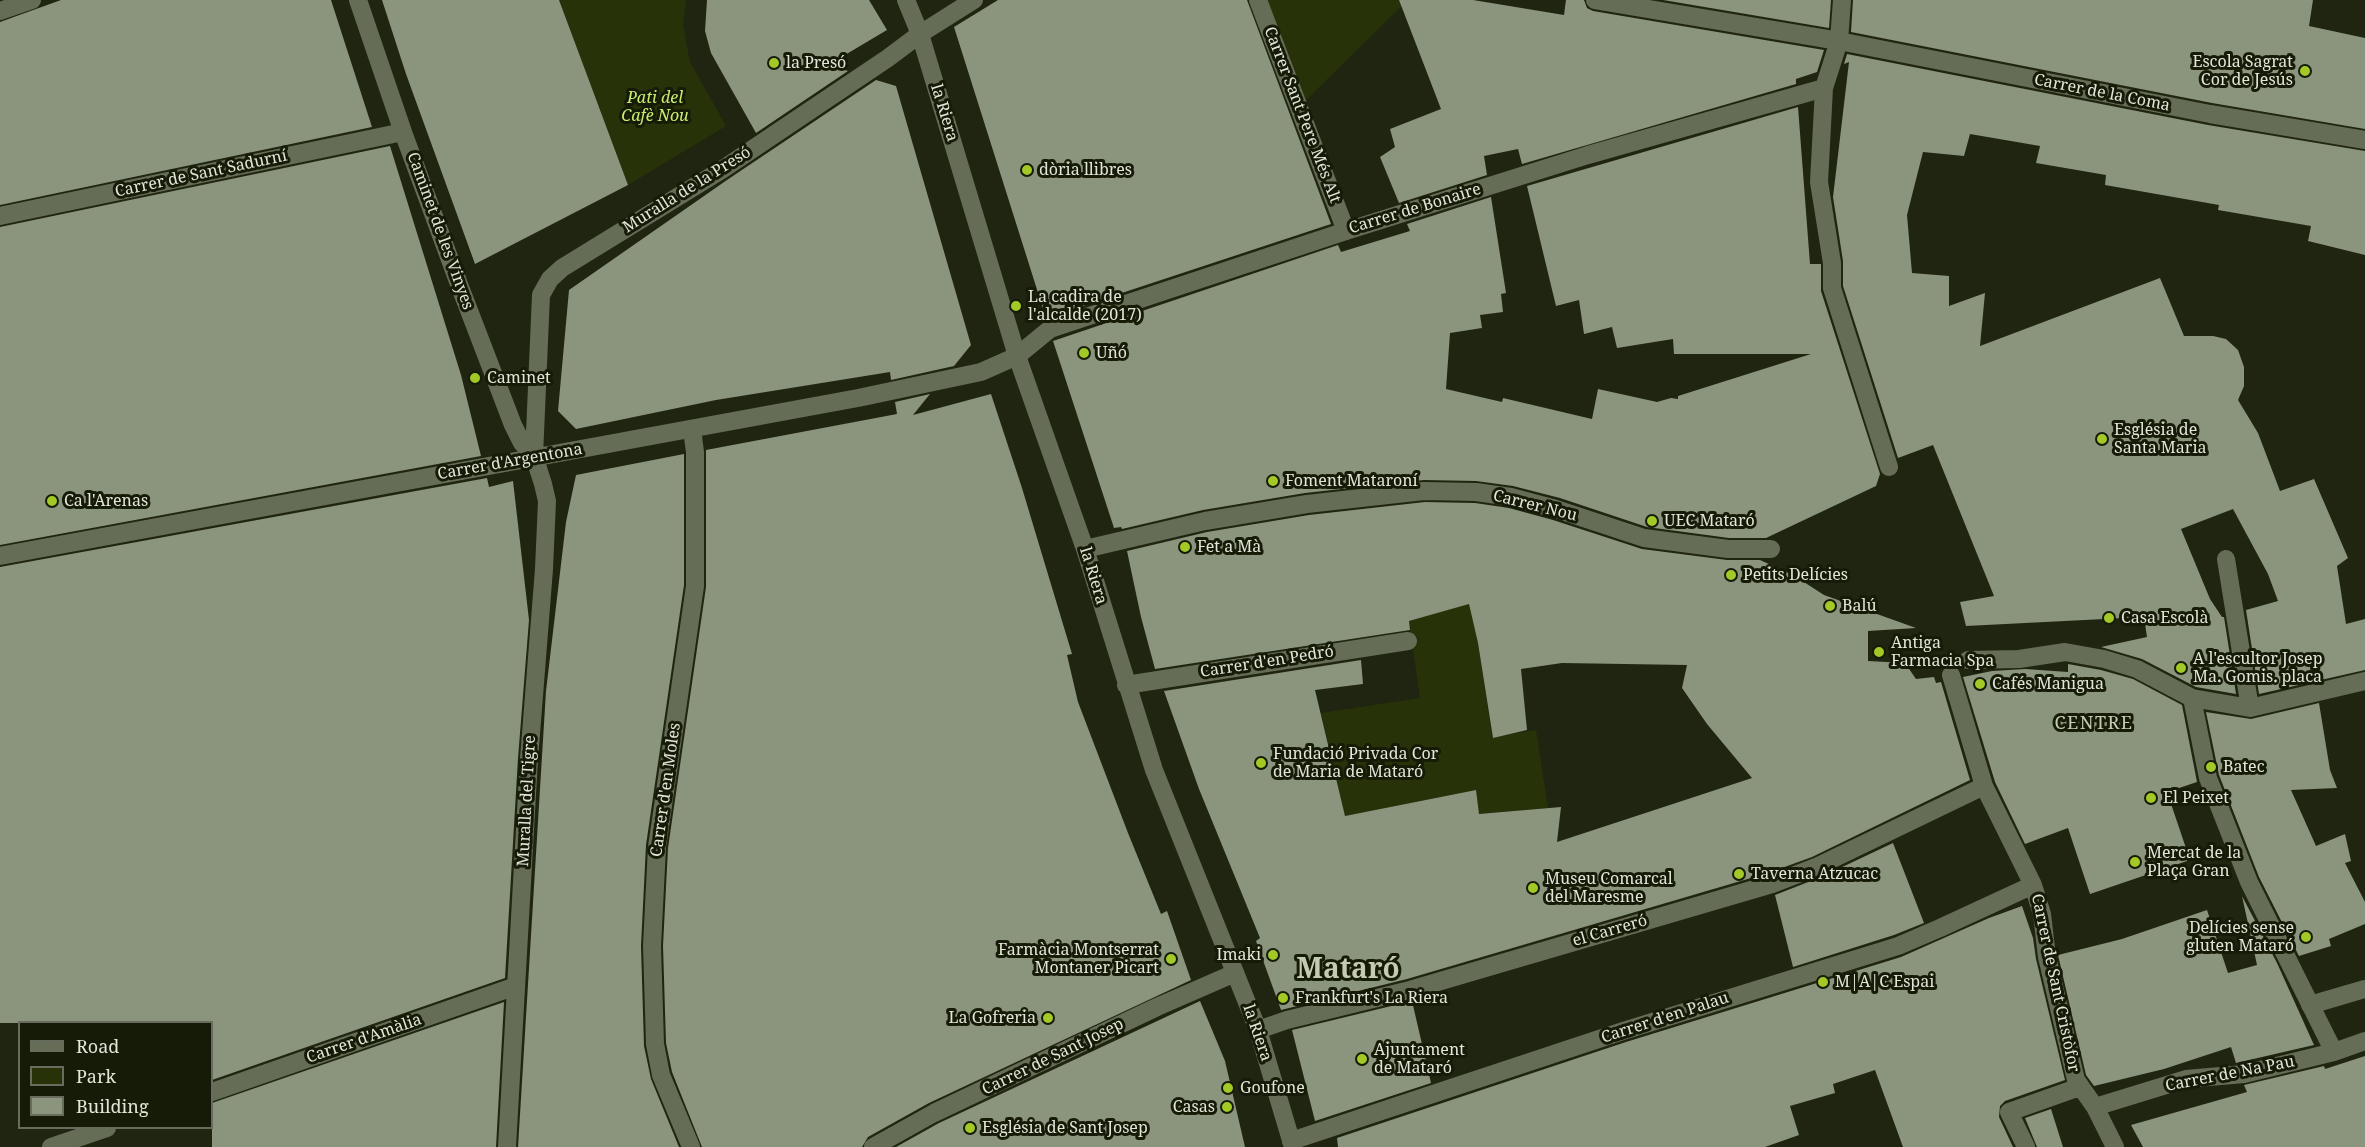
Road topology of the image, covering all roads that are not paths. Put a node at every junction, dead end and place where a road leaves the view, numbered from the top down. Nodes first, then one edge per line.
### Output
1 (32, 0) edge
2 (358, 0) edge
3 (906, 0) edge
4 (974, 0) edge
5 (1258, 0) edge
6 (1594, 0) edge
7 (1842, 0) edge
8 (0, 11) edge
9 (920, 34) junction
10 (1839, 41) junction
11 (1824, 88) junction
12 (403, 132) junction
13 (2365, 140) edge
14 (0, 216) edge
15 (1346, 231) junction
16 (1017, 356) junction
17 (692, 429) junction
18 (534, 456) junction
19 (1889, 467) dead end
20 (1085, 549) junction
21 (1771, 549) dead end
22 (0, 556) edge
23 (2226, 559) dead end
24 (1408, 641) dead end
25 (1968, 660) dead end
26 (1951, 675) dead end
27 (2365, 681) edge
28 (1126, 685) junction
29 (2192, 698) junction
30 (2250, 708) junction
31 (1984, 786) junction
32 (2033, 885) junction
33 (1235, 973) junction
34 (516, 986) junction
35 (2365, 989) edge
36 (2310, 1005) junction
37 (1258, 1030) junction
38 (2365, 1041) edge
39 (2334, 1052) junction
40 (2082, 1089) junction
41 (213, 1092) edge
42 (2095, 1107) junction
43 (104, 1129) edge
44 (1292, 1144) edge
45 (51, 1147) edge
46 (507, 1147) edge
47 (691, 1147) edge
48 (873, 1147) edge
49 (2026, 1147) edge
50 (2115, 1147) edge

1 - 8 street
2 - 12 street, Caminet de les Vinyes
3 - 9 street, la Riera
4 - 9 street, Muralla de la Presó
5 - 15 street, Carrer Sant Pere Més Alt
6 - 10 street, Carrer de la Coma
7 - 10 street
9 - 16 street, la Riera
9 - 18 street, Muralla de la Presó
10 - 11 street
10 - 13 street, Carrer de la Coma
11 - 15 street, Carrer de Bonaire
11 - 19 street
12 - 14 street, Carrer de Sant Sadurní
12 - 18 street, Caminet de les Vinyes
15 - 16 street, Carrer de Bonaire
16 - 17 street, Carrer d'Argentona
16 - 20 street, la Riera
17 - 18 street, Carrer d'Argentona
17 - 47 street, Carrer d'en Moles
18 - 22 street, Carrer d'Argentona
18 - 34 street, Muralla del Tigre
20 - 21 street, Carrer Nou
20 - 28 street, la Riera
23 - 30 street
24 - 28 street, Carrer d'en Pedró
25 - 29 street
26 - 31 street, Carrer de Sant Cristòfor
27 - 30 street
28 - 33 street, la Riera
29 - 30 street
29 - 36 street
31 - 32 street, Carrer de Sant Cristòfor
31 - 37 street, el Carreró
32 - 40 street, Carrer de Sant Cristòfor
32 - 44 street, Carrer d'en Palau
33 - 37 street, la Riera
33 - 48 street, Carrer de Sant Josep
34 - 41 street, Carrer d'Amàlia
34 - 46 street, Muralla del Tigre
35 - 36 street
36 - 39 street
37 - 44 street, la Riera
38 - 39 street, Carrer de Na Pau
39 - 42 street, Carrer de Na Pau
40 - 42 street, Carrer de Sant Cristòfor
40 - 49 street
42 - 50 street, Carrer de Sant Cristòfor
43 - 45 street

